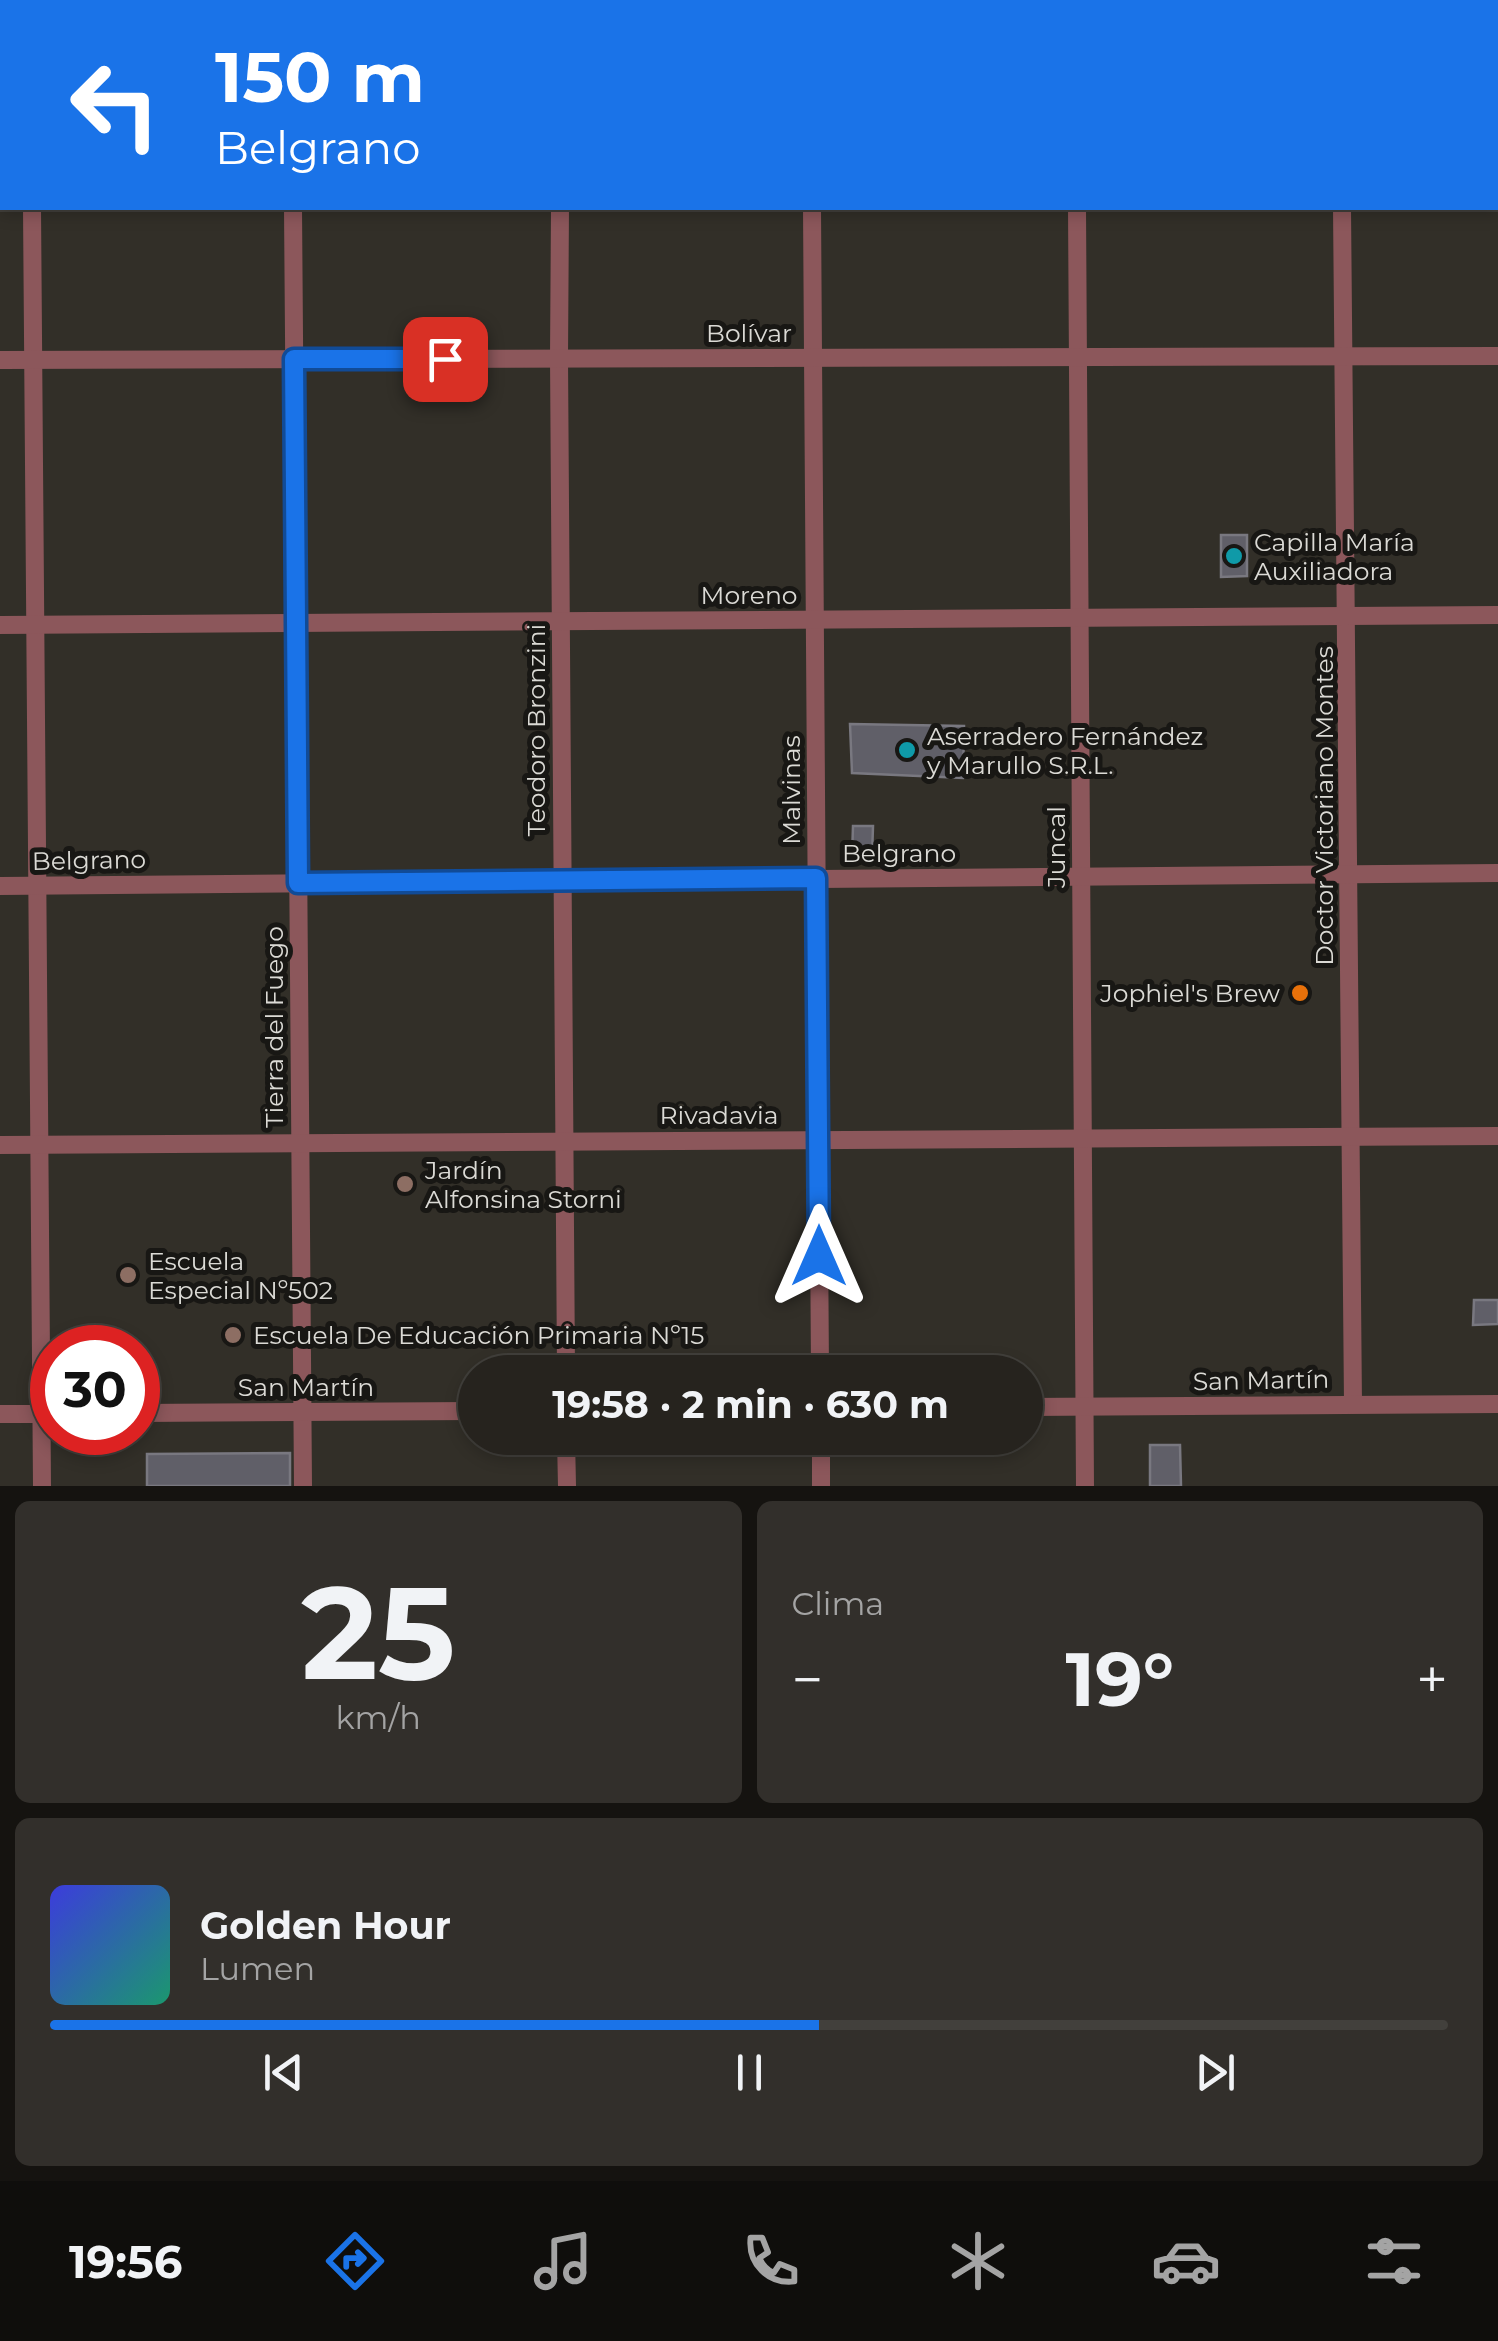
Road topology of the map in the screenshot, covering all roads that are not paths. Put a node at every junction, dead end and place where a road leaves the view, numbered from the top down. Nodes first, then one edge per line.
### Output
1 (32, 210) edge
2 (294, 210) edge
3 (560, 210) edge
4 (812, 210) edge
5 (1076, 210) edge
6 (1342, 210) edge
7 (1346, 356) junction
8 (1498, 356) edge
9 (1078, 357) junction
10 (558, 358) junction
11 (813, 358) junction
12 (294, 359) junction
13 (0, 360) edge
14 (34, 360) junction
15 (1498, 615) edge
16 (1348, 616) junction
17 (1079, 618) junction
18 (815, 620) junction
19 (560, 621) junction
20 (296, 623) junction
21 (35, 624) junction
22 (0, 625) edge
23 (1498, 873) edge
24 (1350, 874) junction
25 (1081, 876) junction
26 (816, 878) junction
27 (562, 880) junction
28 (298, 883) junction
29 (37, 885) junction
30 (0, 886) edge
31 (1351, 1136) junction
32 (1498, 1136) edge
33 (1083, 1138) junction
34 (818, 1140) junction
35 (564, 1141) junction
36 (300, 1143) junction
37 (39, 1144) junction
38 (0, 1145) edge
39 (44, 1325) edge
40 (566, 1355) edge
41 (820, 1355) edge
42 (1354, 1404) junction
43 (1498, 1404) edge
44 (1084, 1407) junction
45 (1043, 1408) edge
46 (458, 1411) edge
47 (302, 1412) junction
48 (160, 1413) edge
49 (0, 1414) edge
50 (30, 1414) edge
51 (44, 1455) edge
52 (566, 1455) edge
53 (821, 1455) edge
54 (42, 1486) edge
55 (303, 1486) edge
56 (567, 1486) edge
57 (821, 1486) edge
58 (1085, 1486) edge

1 - 14 street
2 - 12 street, Tierra del Fuego
3 - 10 street, Teodoro Bronzini
4 - 11 street, Malvinas
5 - 9 street, Juncal
6 - 7 street, Doctor Victoriano Montes
7 - 8 street, Bolívar
7 - 9 street, Bolívar
7 - 16 street, Doctor Victoriano Montes
9 - 11 street, Bolívar
9 - 17 street, Juncal
10 - 11 street, Bolívar
10 - 12 street, Bolívar
10 - 19 street, Teodoro Bronzini
11 - 18 street, Malvinas
12 - 14 street, Bolívar
12 - 20 street, Tierra del Fuego
13 - 14 street, Bolívar
14 - 21 street
15 - 16 street, Moreno
16 - 17 street, Moreno
16 - 24 street, Doctor Victoriano Montes
17 - 18 street, Moreno
17 - 25 street, Juncal
18 - 19 street, Moreno
18 - 26 street, Malvinas
19 - 20 street, Moreno
19 - 27 street, Teodoro Bronzini
20 - 21 street, Moreno
20 - 28 street, Tierra del Fuego
21 - 22 street, Moreno
21 - 29 street
23 - 24 street, Belgrano
24 - 25 street, Belgrano
24 - 31 street, Doctor Victoriano Montes
25 - 26 street, Belgrano
25 - 33 street, Juncal
26 - 27 street, Belgrano
26 - 34 street, Malvinas
27 - 28 street, Belgrano
27 - 35 street, Teodoro Bronzini
28 - 29 street, Belgrano
28 - 36 street, Tierra del Fuego
29 - 30 street, Belgrano
29 - 37 street
31 - 32 street, Rivadavia
31 - 33 street, Rivadavia
31 - 42 street, Doctor Victoriano Montes
33 - 34 street, Rivadavia
33 - 44 street, Juncal
34 - 35 street, Rivadavia
34 - 41 street, Malvinas
35 - 36 street, Rivadavia
35 - 40 street, Teodoro Bronzini
36 - 37 street, Rivadavia
36 - 47 street, Tierra del Fuego
37 - 38 street, Rivadavia
37 - 39 street
42 - 43 street, San Martín
42 - 44 street, San Martín
44 - 45 street, San Martín
44 - 58 street, Juncal
46 - 47 street, San Martín
47 - 48 street, San Martín
47 - 55 street, Tierra del Fuego
49 - 50 street
51 - 54 street
52 - 56 street
53 - 57 street

